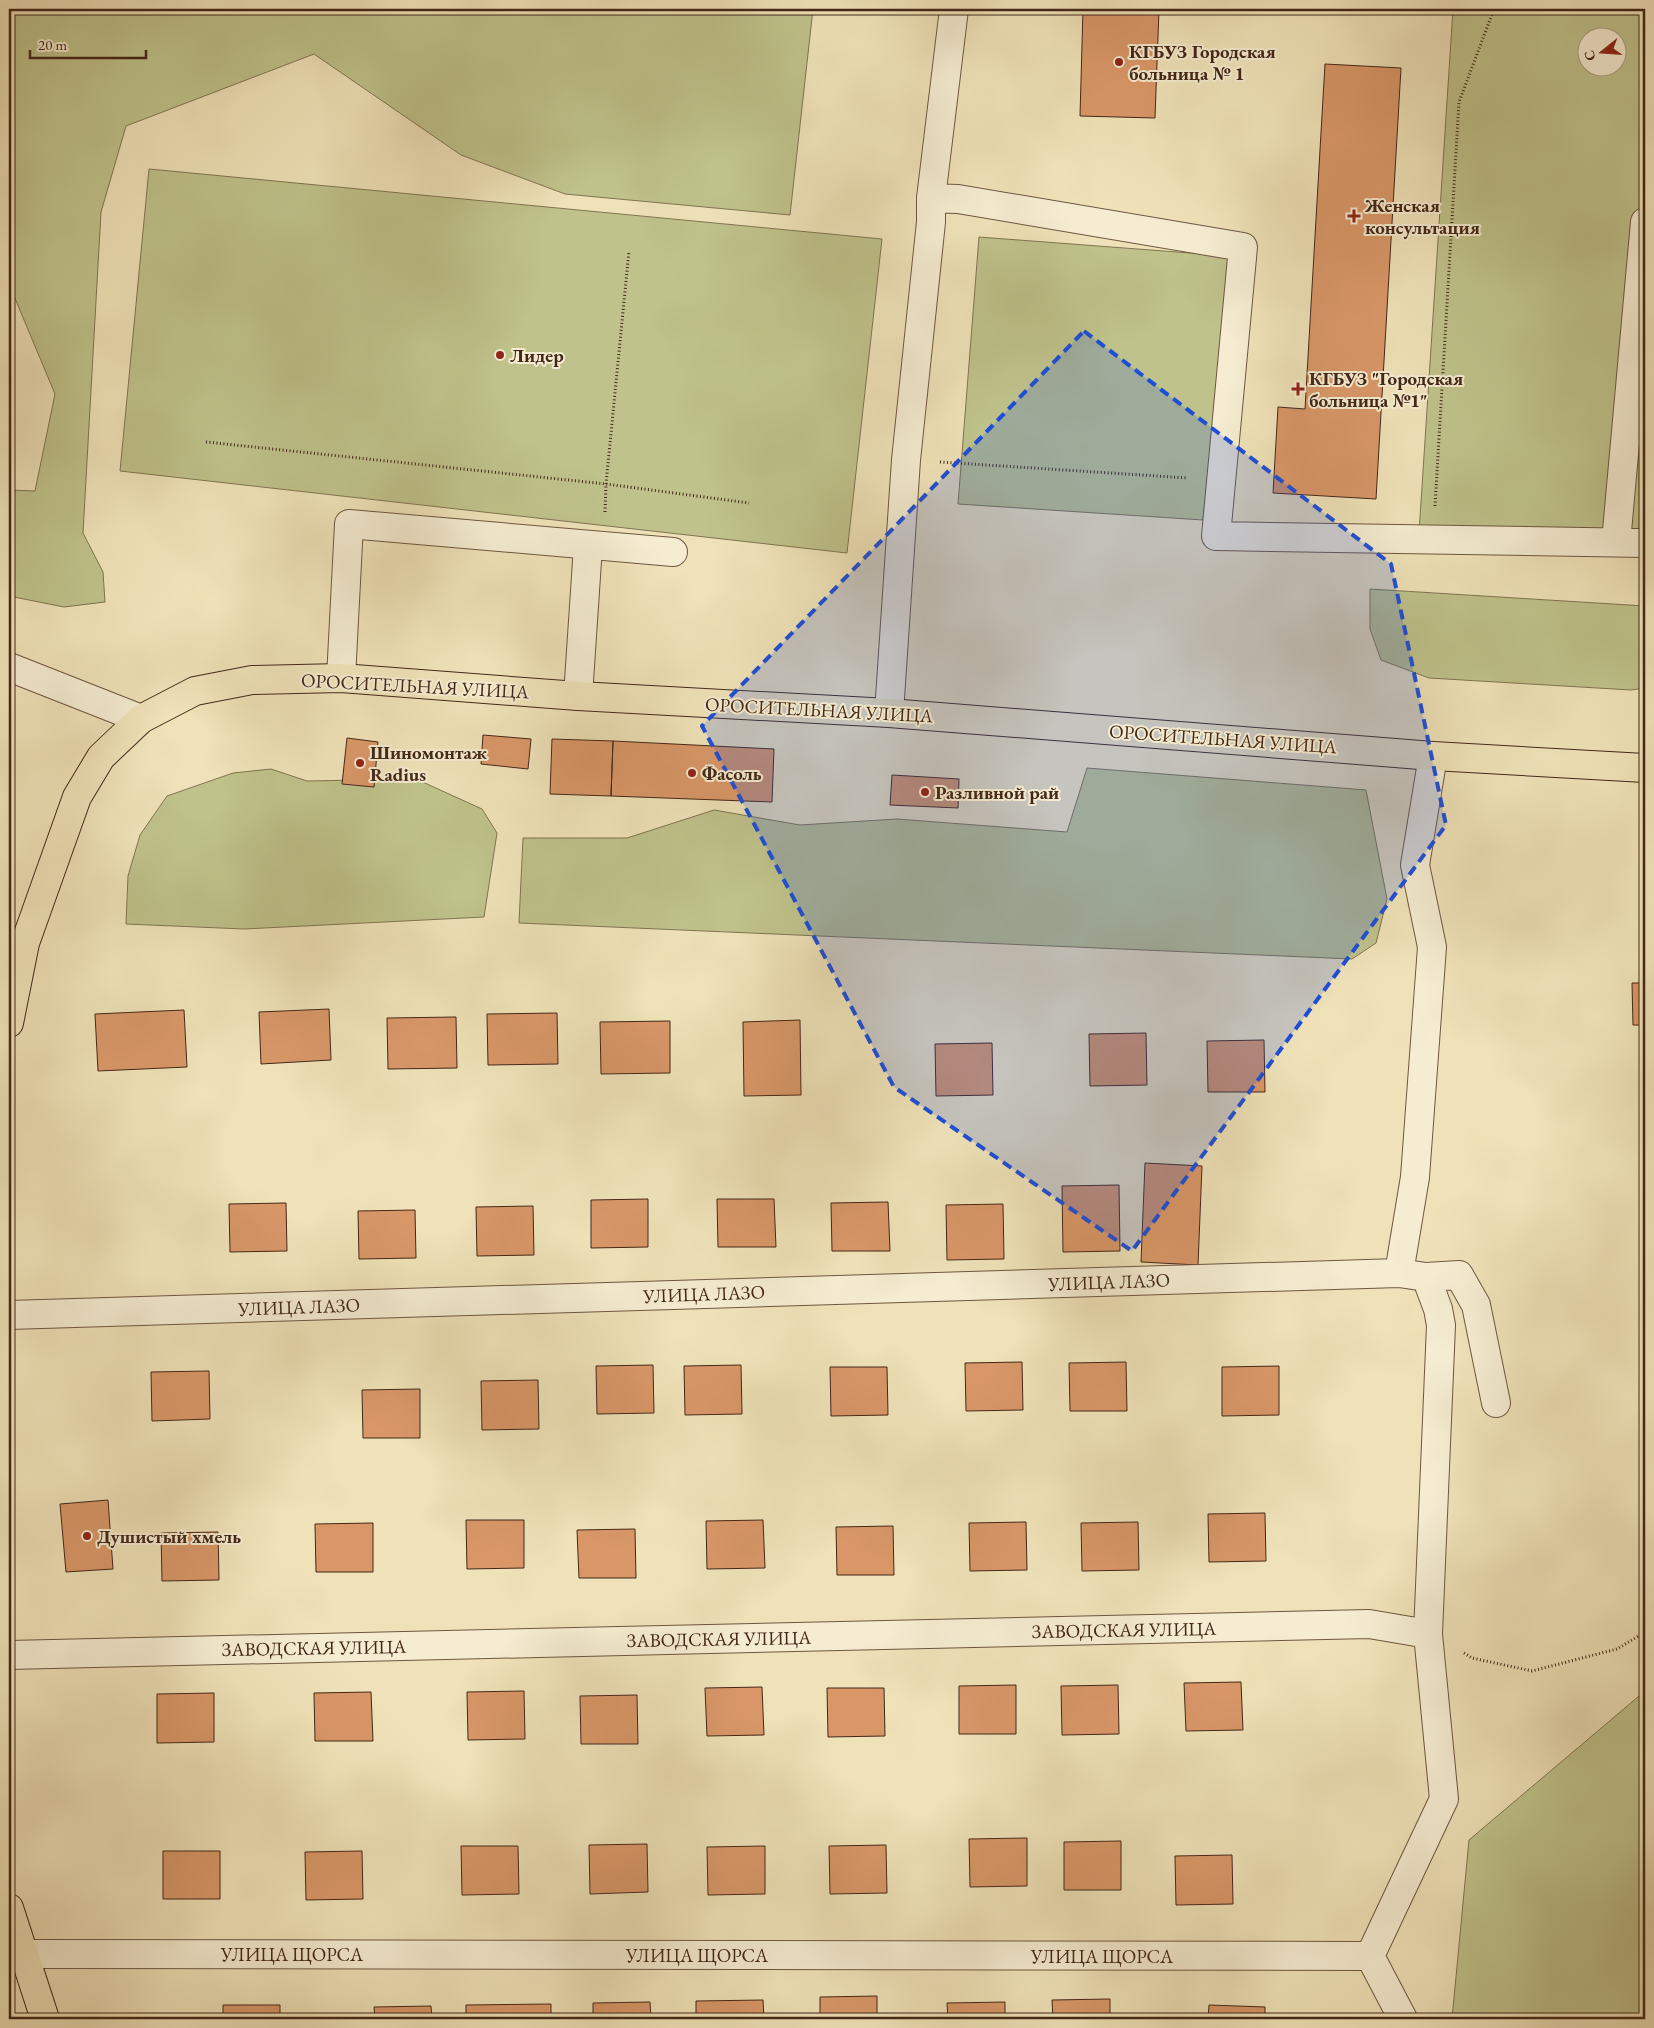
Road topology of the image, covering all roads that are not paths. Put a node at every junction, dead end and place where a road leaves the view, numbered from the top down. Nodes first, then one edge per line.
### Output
1 (954, 9) edge
2 (931, 198) junction
3 (1645, 222) edge
4 (1616, 542) junction
5 (1645, 543) edge
6 (596, 547) junction
7 (673, 552) dead end
8 (9, 667) edge
9 (341, 678) junction
10 (578, 696) junction
11 (889, 713) junction
12 (140, 719) junction
13 (1433, 756) junction
14 (1645, 768) edge
15 (9, 1024) edge
16 (1399, 1274) junction
17 (1426, 1277) junction
18 (9, 1316) edge
19 (1496, 1403) dead end
20 (1428, 1634) junction
21 (9, 1655) edge
22 (9, 1908) edge
23 (24, 1954) junction
24 (1370, 1956) junction
25 (45, 2019) edge
26 (1403, 2019) edge

1 - 2 street
2 - 4 street
2 - 11 street
3 - 4 street
4 - 5 street
6 - 7 street
6 - 9 street
6 - 10 street
8 - 12 street
9 - 10 main road, ОРОСИТЕЛЬНАЯ УЛИЦА
9 - 12 main road, ОРОСИТЕЛЬНАЯ УЛИЦА
10 - 11 main road, ОРОСИТЕЛЬНАЯ УЛИЦА
11 - 13 main road, ОРОСИТЕЛЬНАЯ УЛИЦА
12 - 15 main road, ОРОСИТЕЛЬНАЯ УЛИЦА
13 - 14 main road, ОРОСИТЕЛЬНАЯ УЛИЦА
13 - 16 street
16 - 17 street, УЛИЦА ЛАЗО
16 - 18 street, УЛИЦА ЛАЗО
17 - 19 street, УЛИЦА ЛАЗО
17 - 20 street
20 - 21 street, ЗАВОДСКАЯ УЛИЦА
20 - 24 street
22 - 23 main road
23 - 24 street, УЛИЦА ЩОРСА
23 - 25 main road
24 - 26 street

